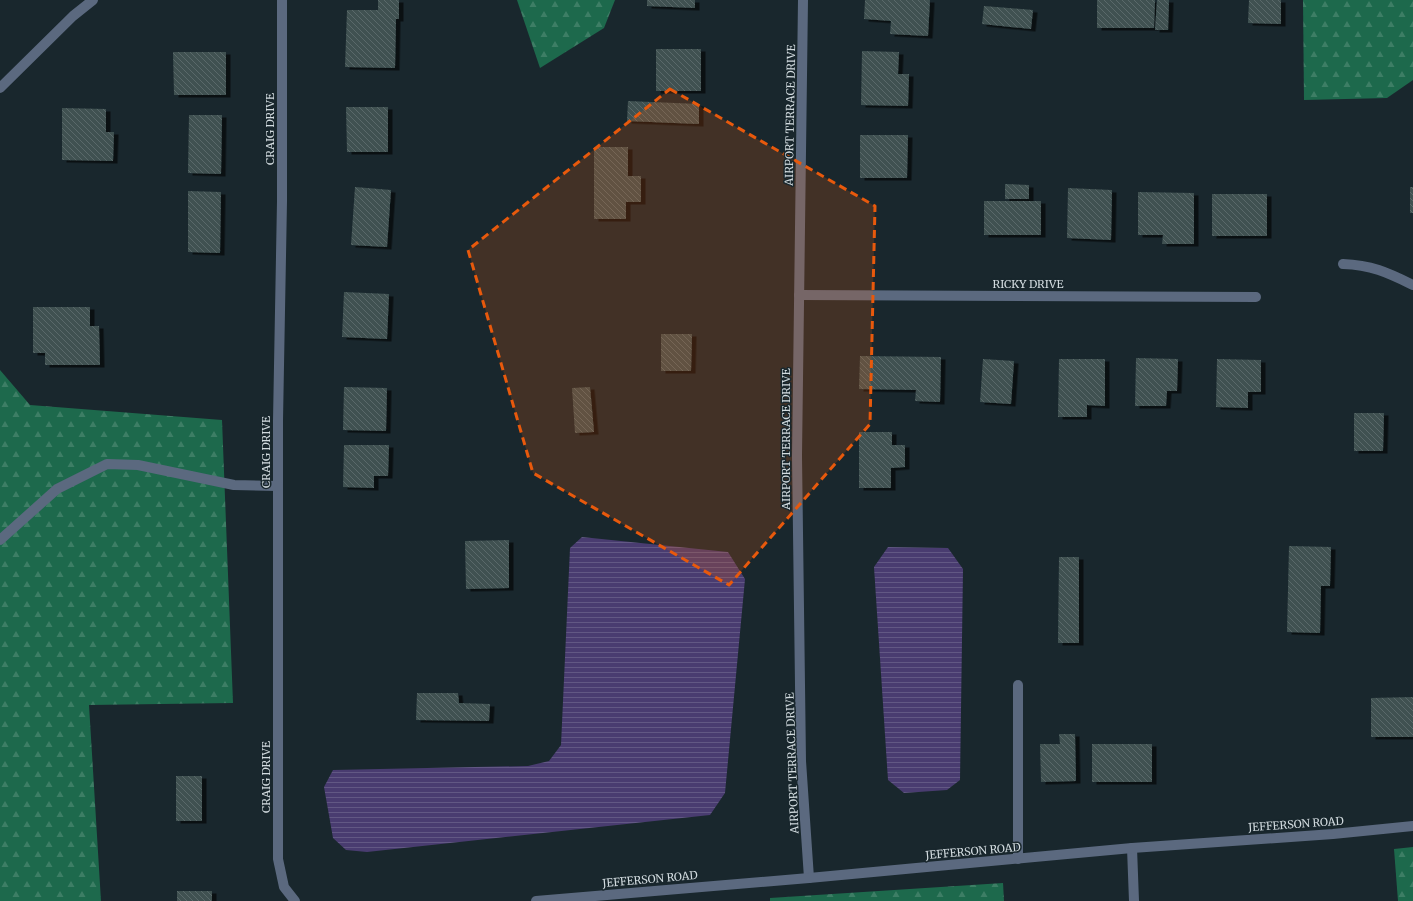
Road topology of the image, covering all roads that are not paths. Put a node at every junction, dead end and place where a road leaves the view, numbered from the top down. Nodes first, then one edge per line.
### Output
1 (93, 0) edge
2 (282, 0) edge
3 (803, 0) edge
4 (0, 88) edge
5 (1343, 264) dead end
6 (1413, 285) edge
7 (799, 295) junction
8 (1256, 297) dead end
9 (278, 486) junction
10 (0, 540) edge
11 (1018, 685) dead end
12 (1413, 826) edge
13 (1132, 848) junction
14 (1018, 859) junction
15 (809, 878) junction
16 (294, 901) edge
17 (536, 901) edge
18 (1134, 901) edge

1 - 4 street
2 - 9 street, CRAIG DRIVE
3 - 7 street, AIRPORT TERRACE DRIVE
5 - 6 street
7 - 8 street, RICKY DRIVE
7 - 15 street, AIRPORT TERRACE DRIVE
9 - 10 street
9 - 16 street, CRAIG DRIVE
11 - 14 street
12 - 13 street, JEFFERSON ROAD
13 - 14 street, JEFFERSON ROAD
13 - 18 street
14 - 15 street, JEFFERSON ROAD
15 - 17 street, JEFFERSON ROAD

